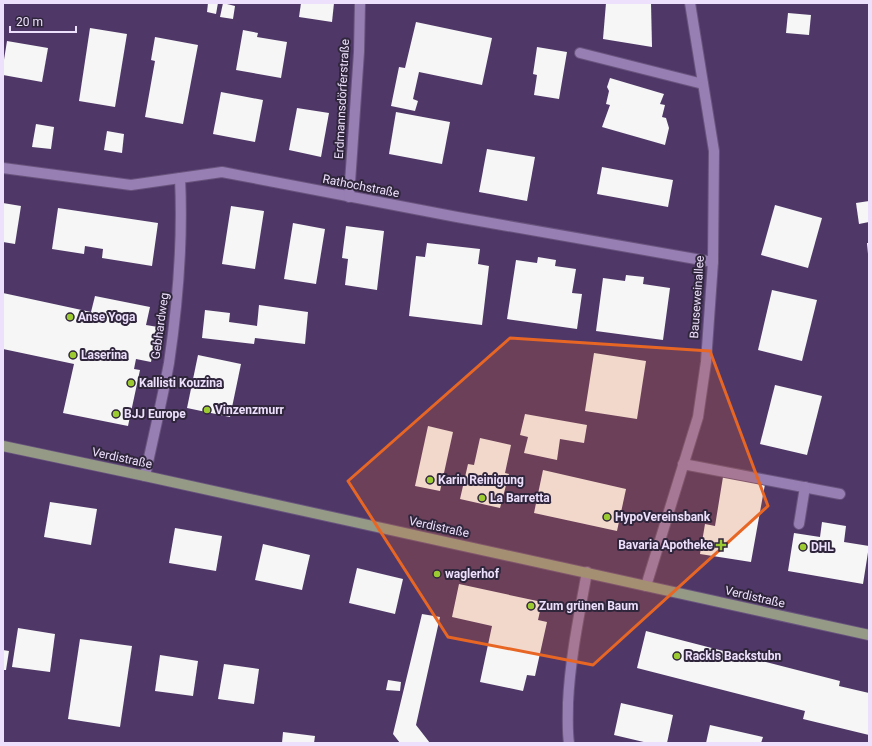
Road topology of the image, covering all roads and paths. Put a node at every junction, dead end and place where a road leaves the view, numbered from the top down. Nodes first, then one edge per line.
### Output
1 (360, 3) edge
2 (690, 3) edge
3 (580, 53) dead end
4 (703, 84) junction
5 (3, 168) edge
6 (180, 178) junction
7 (349, 197) junction
8 (713, 262) junction
9 (3, 446) edge
10 (683, 464) junction
11 (144, 476) junction
12 (804, 487) junction
13 (840, 494) dead end
14 (799, 524) dead end
15 (587, 572) junction
16 (646, 586) junction
17 (869, 635) edge
18 (569, 743) edge

1 - 7 street, Erdmannsdörferstraße
2 - 4 street, Bauseweinallee
3 - 4 street
4 - 8 street, Bauseweinallee
5 - 6 street, Rathochstraße
6 - 7 street, Rathochstraße
6 - 11 street, Gebhardweg
7 - 8 street, Rathochstraße
8 - 10 street, Bauseweinallee
9 - 11 main road, Verdistraße
10 - 12 street
10 - 16 street, Bauseweinallee
11 - 15 main road, Verdistraße
12 - 13 street
12 - 14 street
15 - 16 main road, Verdistraße
15 - 18 street
16 - 17 main road, Verdistraße

